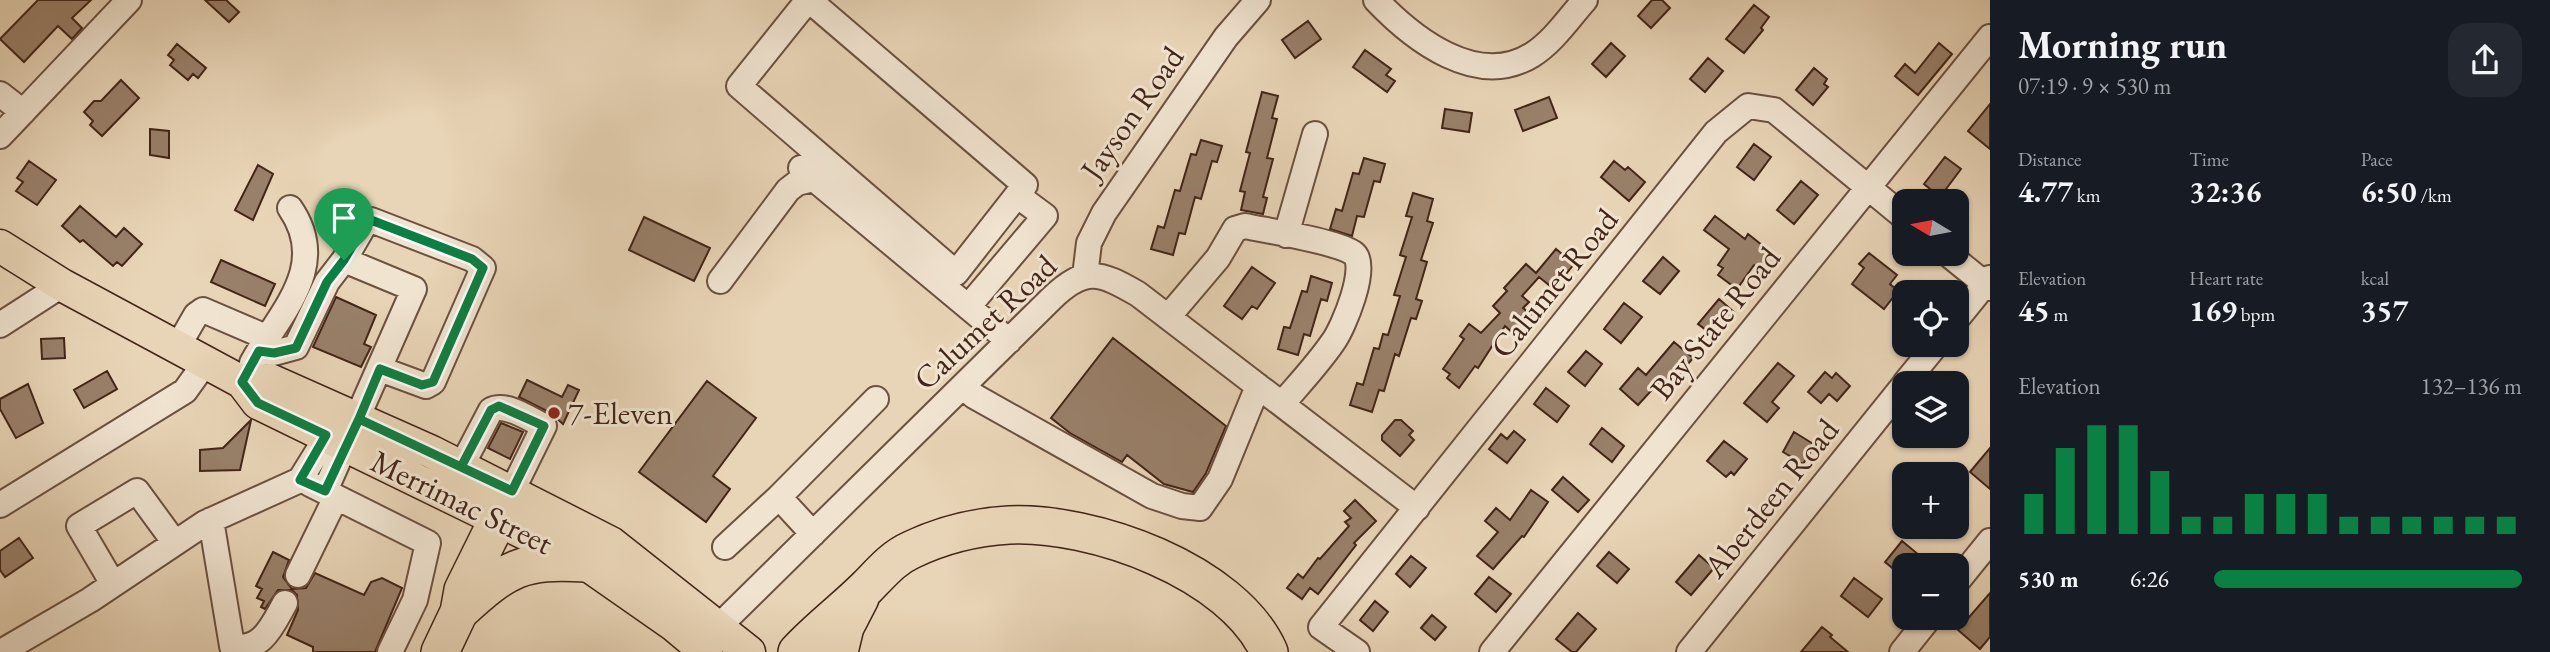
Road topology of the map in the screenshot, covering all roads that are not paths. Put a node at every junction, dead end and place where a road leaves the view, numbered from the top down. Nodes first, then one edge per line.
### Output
1 (129, 0) edge
2 (809, 0) edge
3 (1258, 0) edge
4 (1376, 0) edge
5 (1585, 0) edge
6 (1990, 37) edge
7 (0, 94) edge
8 (23, 112) junction
9 (1315, 134) dead end
10 (0, 136) edge
11 (1868, 188) junction
12 (1018, 196) junction
13 (1892, 207) edge
14 (290, 208) dead end
15 (1286, 235) junction
16 (1, 249) edge
17 (344, 260) junction
18 (1964, 266) edge
19 (1085, 276) junction
20 (720, 281) dead end
21 (1988, 284) edge
22 (62, 285) junction
23 (1969, 305) edge
24 (968, 307) junction
25 (1168, 317) junction
26 (0, 325) edge
27 (1009, 341) junction
28 (262, 344) junction
29 (177, 348) junction
30 (1927, 357) edge
31 (205, 363) junction
32 (380, 369) junction
33 (1916, 371) edge
34 (242, 382) junction
35 (963, 386) junction
36 (1258, 386) junction
37 (876, 398) dead end
38 (1892, 400) edge
39 (1282, 404) junction
40 (342, 427) junction
41 (461, 467) junction
42 (300, 480) junction
43 (331, 494) junction
44 (779, 497) junction
45 (0, 505) edge
46 (505, 505) junction
47 (1417, 508) junction
48 (211, 520) junction
49 (813, 534) junction
50 (1990, 541) edge
51 (175, 543) junction
52 (725, 547) dead end
53 (586, 563) junction
54 (1969, 567) edge
55 (298, 575) dead end
56 (113, 584) junction
57 (866, 587) junction
58 (285, 603) dead end
59 (459, 612) junction
60 (1919, 630) edge
61 (708, 641) edge
62 (273, 644) edge
63 (232, 649) edge
64 (1, 652) edge
65 (390, 652) edge
66 (440, 652) edge
67 (749, 652) edge
68 (797, 652) edge
69 (839, 652) edge
70 (1269, 652) edge
71 (1357, 652) edge
72 (1492, 652) edge
73 (1689, 652) edge
74 (1902, 652) edge

1 - 8 street
2 - 12 street
2 - 12 street
3 - 19 street, Jayson Road
4 - 5 street
6 - 11 street, Bay State Road
7 - 8 street
8 - 10 street
9 - 15 street
11 - 13 street
11 - 47 street, Calumet Road
11 - 72 street, Bay State Road
12 - 24 street
14 - 28 street
15 - 25 street
15 - 39 street
16 - 22 main road, Merrimac Street
17 - 28 street
17 - 32 street
17 - 32 street
18 - 21 street
19 - 25 street, Calumet Road
19 - 27 street, Calumet Road
20 - 24 street
21 - 23 street
22 - 26 street
22 - 29 main road, Merrimac Street
24 - 27 street
25 - 36 street, Calumet Road
27 - 35 street, Calumet Road
28 - 29 street
28 - 34 street
29 - 31 main road, Merrimac Street
30 - 33 street, Aberdeen Road
31 - 34 main road, Merrimac Street
31 - 45 street
32 - 40 street
34 - 40 main road, Merrimac Street
35 - 36 street
35 - 49 street, Calumet Road
36 - 39 street, Calumet Road
37 - 44 street
38 - 73 street, Aberdeen Road
39 - 47 street, Calumet Road
40 - 41 main road, Merrimac Street
40 - 42 street
40 - 43 street
40 - 46 main road, Merrimac Street
41 - 46 main road, Merrimac Street
41 - 46 street
42 - 43 street
42 - 48 street
43 - 55 street
43 - 65 street
44 - 49 street
44 - 52 street
46 - 53 main road, Merrimac Street
46 - 59 highway
46 - 61 main road, Merrimac Street
47 - 71 street, Calumet Road
48 - 51 street
48 - 63 street
49 - 61 street, Calumet Road
50 - 54 street
51 - 56 street
51 - 56 street
53 - 59 highway
53 - 61 main road, Merrimac Street
56 - 64 street
57 - 68 highway
57 - 69 highway
57 - 70 highway
58 - 62 street
59 - 66 highway
60 - 74 street
61 - 67 main road, Merrimac Street
62 - 63 street

